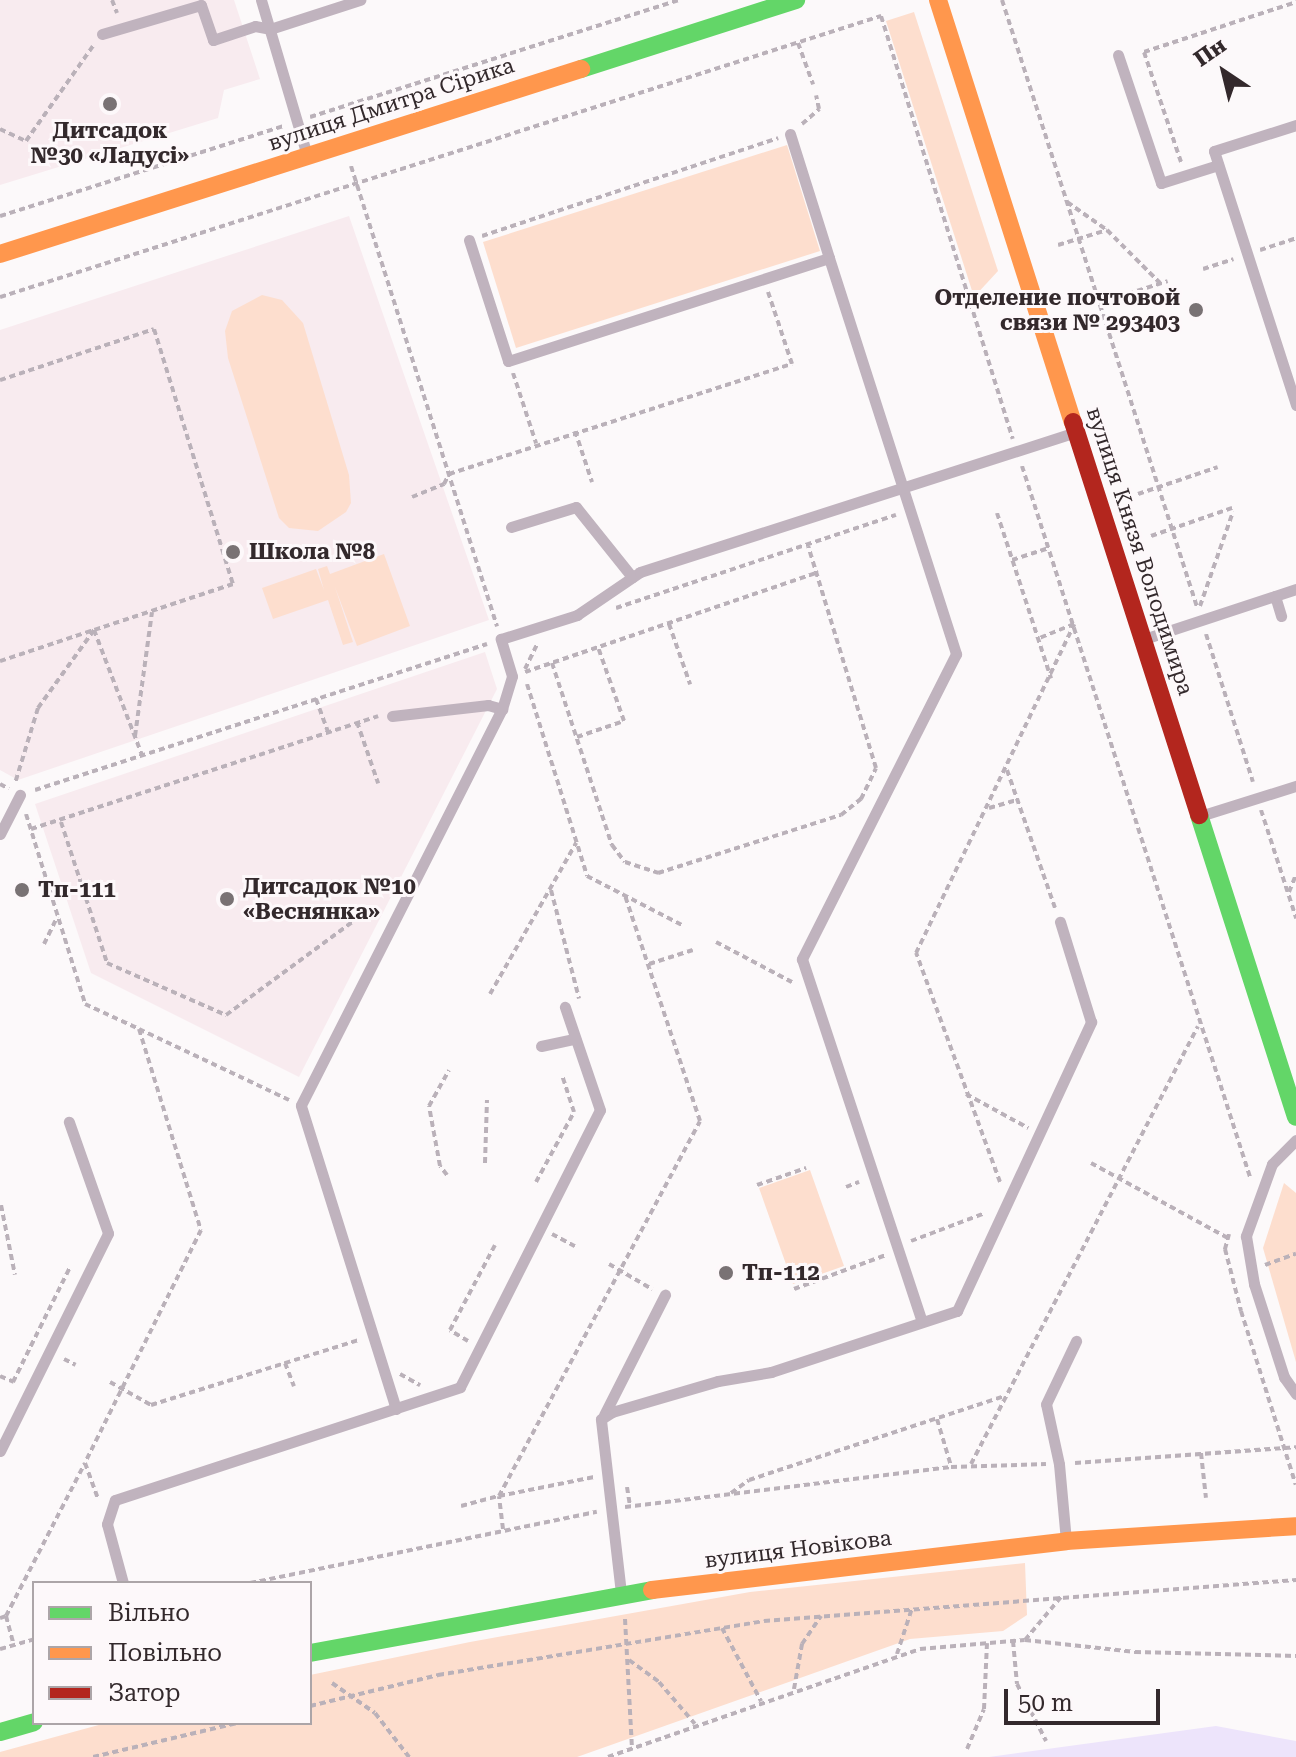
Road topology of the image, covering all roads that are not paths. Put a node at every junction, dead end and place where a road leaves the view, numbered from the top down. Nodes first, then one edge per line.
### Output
1 (261, 0) edge
2 (360, 0) edge
3 (796, 0) edge
4 (938, 0) edge
5 (748, 7) edge
6 (270, 29) junction
7 (102, 34) road end
8 (1118, 55) dead end
9 (1296, 125) edge
10 (790, 134) road end
11 (307, 156) junction
12 (1218, 165) junction
13 (469, 240) road end
14 (0, 254) edge
15 (829, 258) junction
16 (1291, 373) edge
17 (1296, 405) edge
18 (1077, 431) junction
19 (903, 487) junction
20 (511, 527) dead end
21 (632, 577) junction
22 (1296, 589) edge
23 (1275, 596) junction
24 (1281, 616) dead end
25 (1143, 639) junction
26 (502, 709) junction
27 (392, 716) road end
28 (1296, 786) edge
29 (20, 795) road end
30 (1200, 816) junction
31 (0, 834) edge
32 (1060, 922) road end
33 (565, 1007) road end
34 (575, 1039) junction
35 (541, 1046) dead end
36 (1296, 1117) edge
37 (69, 1122) dead end
38 (1296, 1140) edge
39 (665, 1295) road end
40 (922, 1322) junction
41 (1076, 1341) dead end
42 (1296, 1394) edge
43 (396, 1409) junction
44 (601, 1419) junction
45 (0, 1451) edge
46 (1296, 1526) edge
47 (1066, 1541) junction
48 (122, 1581) edge
49 (621, 1594) junction
50 (312, 1653) edge
51 (32, 1723) edge
52 (0, 1732) edge

1 - 6 lane
2 - 6 lane
3 - 5 main road, вулиця Дмитра Сірика
4 - 18 main road, вулиця Князя Володимира
5 - 11 main road, вулиця Дмитра Сірика
6 - 7 lane
6 - 11 lane
8 - 12 lane
9 - 12 lane
10 - 15 lane
11 - 14 main road, вулиця Дмитра Сірика
12 - 16 lane
13 - 15 lane
15 - 19 lane
16 - 17 lane
18 - 19 lane
18 - 25 main road, вулиця Князя Володимира
19 - 21 lane
19 - 40 lane
20 - 21 lane
21 - 26 lane
22 - 23 lane
23 - 24 lane
23 - 25 lane
25 - 30 main road, вулиця Князя Володимира
26 - 27 lane
26 - 43 lane
28 - 30 lane
29 - 31 lane
30 - 36 main road, вулиця Князя Володимира
32 - 40 lane
33 - 34 lane
34 - 35 lane
34 - 43 lane
37 - 45 lane
38 - 42 lane
39 - 44 lane
40 - 44 lane
41 - 47 lane
43 - 48 lane
44 - 49 lane
46 - 47 main road, вулиця Новікова
47 - 49 main road, вулиця Новікова
49 - 50 main road, вулиця Новікова
51 - 52 main road

